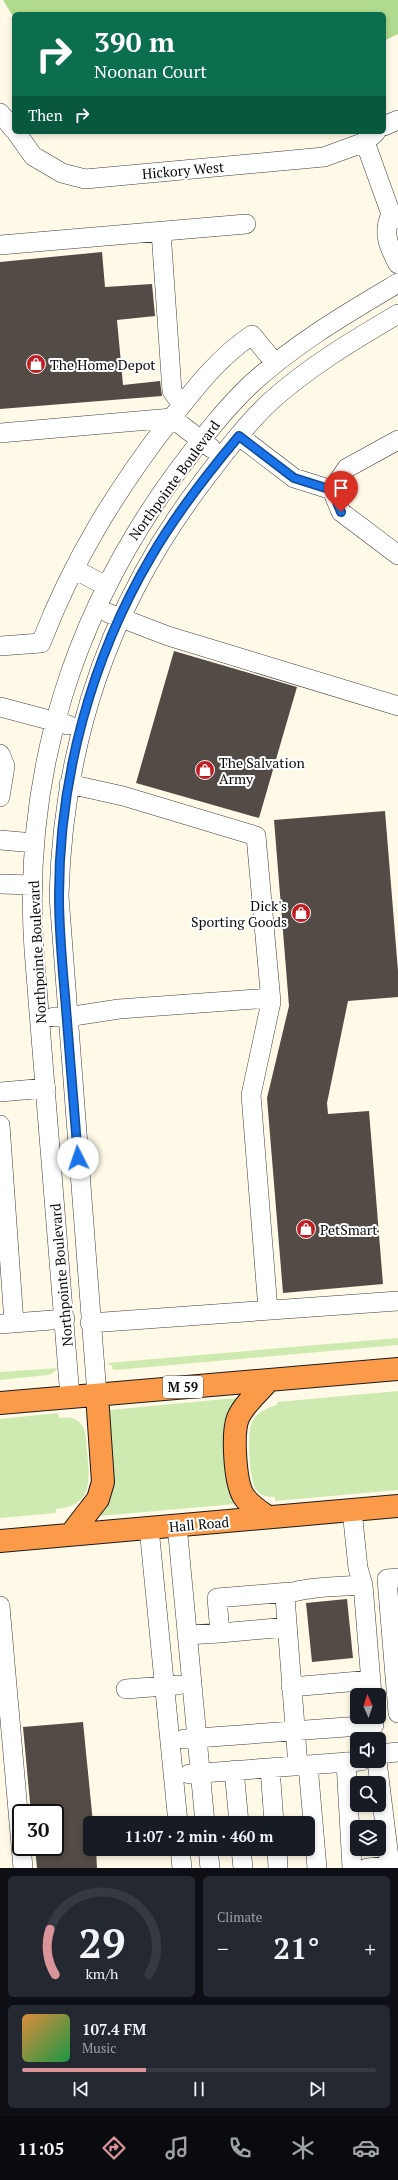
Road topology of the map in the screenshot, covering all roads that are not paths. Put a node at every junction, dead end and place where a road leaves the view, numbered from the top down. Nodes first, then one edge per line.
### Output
1 (0, 112) edge
2 (398, 120) edge
3 (386, 125) edge
4 (12, 127) edge
5 (17, 134) edge
6 (371, 137) edge
7 (394, 217) edge
8 (246, 224) dead end
9 (161, 231) junction
10 (0, 245) edge
11 (398, 264) edge
12 (398, 283) edge
13 (398, 314) edge
14 (275, 363) junction
15 (177, 411) junction
16 (0, 433) edge
17 (239, 436) junction
18 (201, 440) junction
19 (398, 440) edge
20 (222, 456) junction
21 (332, 490) junction
22 (398, 555) edge
23 (74, 569) junction
24 (106, 586) junction
25 (95, 607) junction
26 (120, 618) junction
27 (0, 646) edge
28 (398, 706) edge
29 (0, 707) edge
30 (55, 721) junction
31 (81, 729) junction
32 (0, 754) edge
33 (68, 784) junction
34 (0, 797) edge
35 (0, 840) edge
36 (34, 843) junction
37 (0, 884) edge
38 (32, 885) junction
39 (270, 998) junction
40 (39, 1003) junction
41 (67, 1017) junction
42 (46, 1088) junction
43 (0, 1092) edge
44 (0, 1125) edge
45 (3, 1200) edge
46 (83, 1220) junction
47 (57, 1222) junction
48 (398, 1301) edge
49 (268, 1310) junction
50 (65, 1319) junction
51 (90, 1323) junction
52 (7, 1324) edge
53 (398, 1369) edge
54 (270, 1380) junction
55 (97, 1395) junction
56 (70, 1397) junction
57 (0, 1403) edge
58 (398, 1506) edge
59 (352, 1510) junction
60 (268, 1517) junction
61 (177, 1526) junction
62 (150, 1528) junction
63 (71, 1534) junction
64 (0, 1541) edge
65 (398, 1578) edge
66 (363, 1585) junction
67 (290, 1592) junction
68 (0, 1606) edge
69 (287, 1627) junction
70 (220, 1633) junction
71 (187, 1635) junction
72 (192, 1684) junction
73 (165, 1686) junction
74 (291, 1688) junction
75 (350, 1688) edge
76 (371, 1688) edge
77 (126, 1689) dead end
78 (398, 1713) edge
79 (374, 1727) edge
80 (294, 1731) junction
81 (197, 1738) junction
82 (170, 1741) junction
83 (398, 1752) edge
84 (386, 1753) edge
85 (350, 1762) edge
86 (303, 1765) junction
87 (270, 1768) junction
88 (354, 1768) edge
89 (378, 1768) edge
90 (234, 1770) junction
91 (200, 1773) junction
92 (174, 1775) junction
93 (177, 1816) edge
94 (204, 1816) edge
95 (238, 1816) edge
96 (273, 1816) edge
97 (181, 1856) edge
98 (209, 1856) edge
99 (242, 1856) edge
100 (277, 1856) edge
101 (394, 1866) edge
102 (23, 1868) edge
103 (182, 1868) edge
104 (210, 1868) edge
105 (243, 1868) edge
106 (278, 1868) edge
107 (316, 1868) edge
108 (352, 1868) edge
109 (367, 1868) edge

1 - 4 street, Hickory West
2 - 3 street
5 - 6 street, Hickory West
6 - 7 street
7 - 11 street
8 - 9 street
9 - 10 street
9 - 15 street
12 - 14 street, Northpointe Boulevard
13 - 17 street, Northpointe Boulevard
14 - 15 street
14 - 18 street, Northpointe Boulevard
15 - 16 street
15 - 18 street
15 - 23 street
17 - 20 street, Northpointe Boulevard
17 - 21 street
18 - 20 street
18 - 24 street, Northpointe Boulevard
19 - 21 street
20 - 26 street, Northpointe Boulevard
21 - 22 street
23 - 24 street
23 - 27 street
24 - 25 street, Northpointe Boulevard
25 - 26 street
25 - 30 street, Northpointe Boulevard
26 - 28 street
26 - 31 street, Northpointe Boulevard
29 - 30 street
30 - 31 street
30 - 36 street, Northpointe Boulevard
31 - 33 street, Northpointe Boulevard
32 - 34 street
33 - 39 street
33 - 41 street, Northpointe Boulevard
35 - 36 street
36 - 38 street, Northpointe Boulevard
37 - 38 street
38 - 40 street, Northpointe Boulevard
39 - 41 street
39 - 49 street
40 - 41 street
40 - 42 street, Northpointe Boulevard
41 - 46 street, Northpointe Boulevard
42 - 43 street
42 - 47 street, Northpointe Boulevard
44 - 45 street
45 - 52 street
46 - 47 street
46 - 51 street, Northpointe Boulevard
47 - 50 street, Northpointe Boulevard
48 - 49 street
49 - 51 street
50 - 52 street
50 - 56 street, Northpointe Boulevard
51 - 55 street, Northpointe Boulevard
53 - 54 highway, M 59
54 - 55 highway, M 59
54 - 60 highway
55 - 56 highway, M 59
55 - 63 highway
56 - 57 highway, M 59
58 - 59 highway, Hall Road
59 - 60 highway, Hall Road
59 - 66 street
60 - 61 highway, Hall Road
61 - 62 highway, Hall Road
61 - 71 street
62 - 63 highway, Hall Road
62 - 73 street
63 - 64 highway, Hall Road
65 - 78 street
66 - 67 street
66 - 76 street
67 - 69 street
67 - 70 street
68 - 102 street
69 - 70 street
69 - 74 street
70 - 71 street
71 - 72 street
72 - 73 street
72 - 81 street
73 - 77 street
73 - 82 street
74 - 75 street
74 - 80 street
79 - 80 street
80 - 81 street
80 - 86 street
81 - 82 street
81 - 91 street
82 - 92 street
83 - 84 street
85 - 86 street
86 - 87 street
86 - 107 street
87 - 90 street
87 - 96 street
88 - 108 street
89 - 101 street
90 - 91 street
90 - 95 street
91 - 92 street
91 - 94 street
92 - 93 street
97 - 103 street
98 - 104 street
99 - 105 street
100 - 106 street
101 - 109 street

